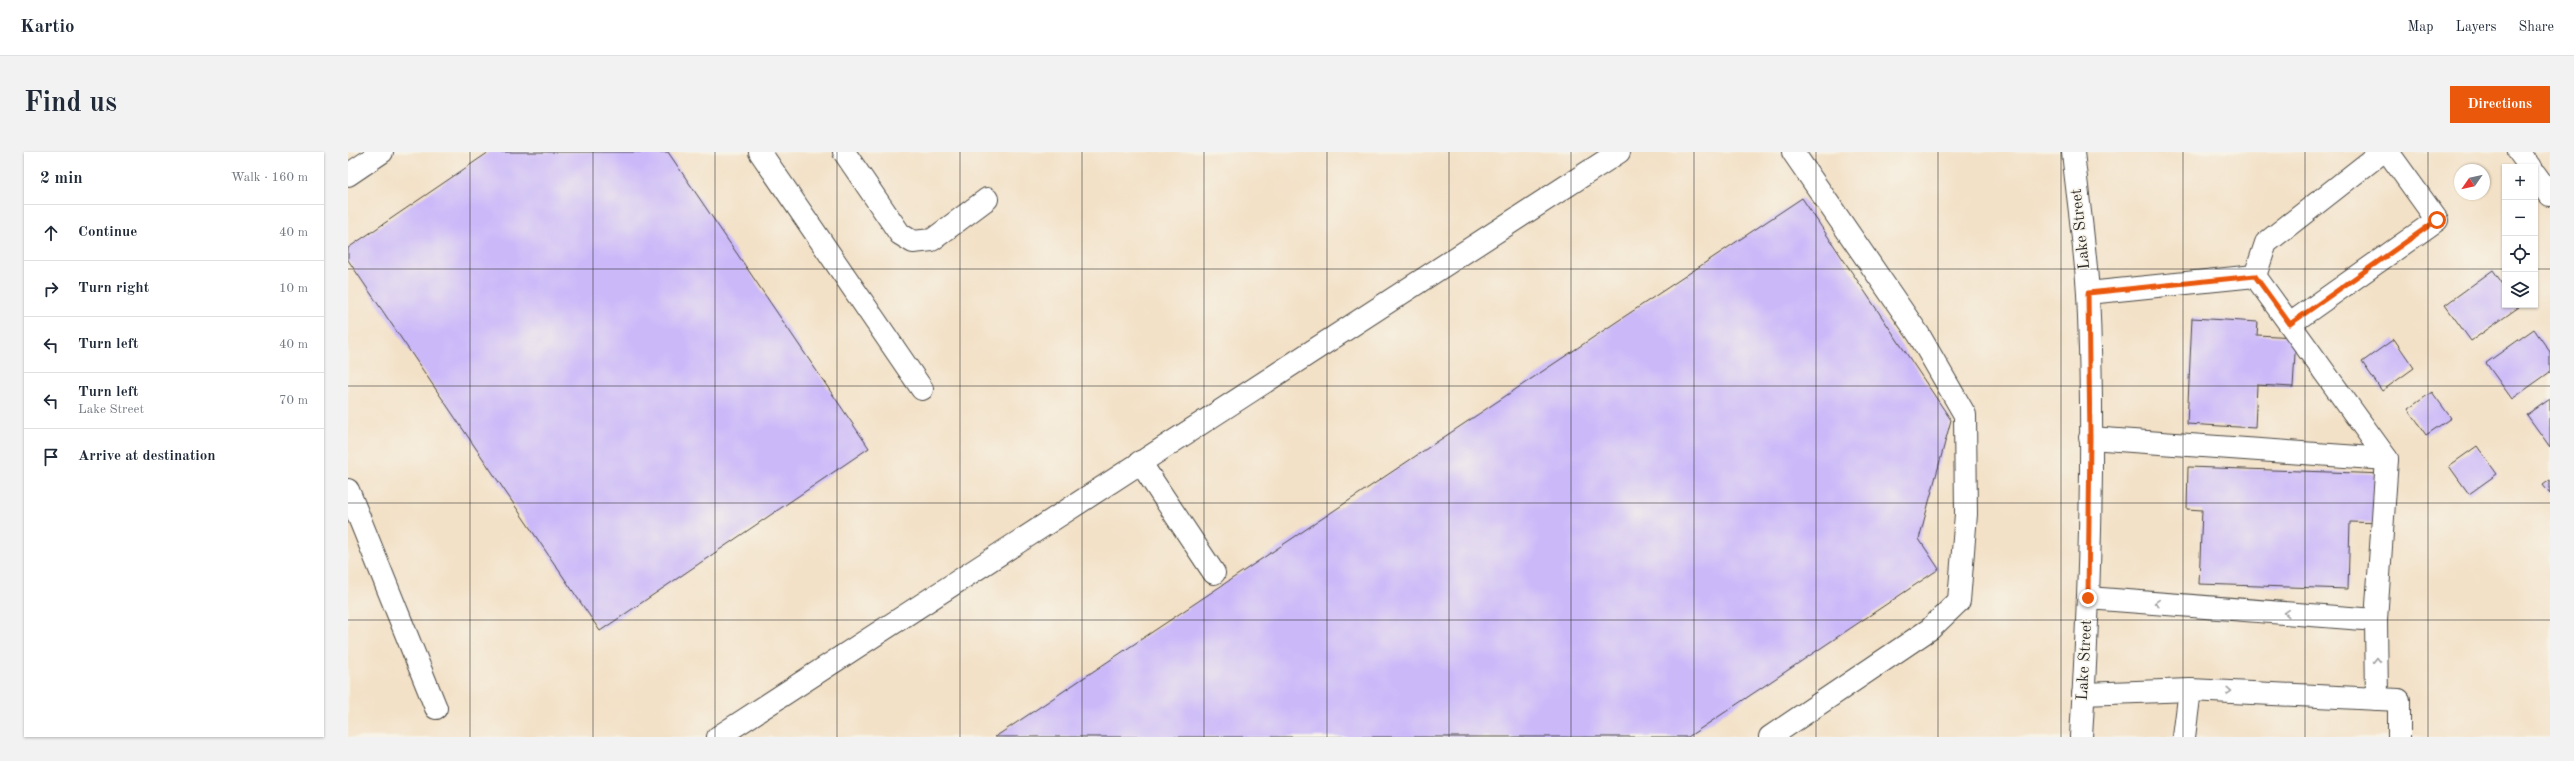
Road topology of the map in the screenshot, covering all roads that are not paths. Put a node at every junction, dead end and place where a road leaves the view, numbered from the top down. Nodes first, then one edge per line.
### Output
1 (382, 152) edge
2 (760, 152) edge
3 (844, 152) edge
4 (1619, 152) edge
5 (1793, 152) edge
6 (2073, 152) edge
7 (2382, 152) edge
8 (2388, 152) edge
9 (2519, 152) edge
10 (2528, 164) edge
11 (348, 175) edge
12 (2538, 178) edge
13 (2550, 195) edge
14 (988, 199) dead end
15 (2255, 276) junction
16 (2088, 293) junction
17 (2290, 324) junction
18 (922, 389) dead end
19 (2090, 438) junction
20 (2388, 459) junction
21 (1140, 462) junction
22 (348, 490) edge
23 (1214, 573) dead end
24 (2088, 598) junction
25 (2376, 620) junction
26 (2190, 690) junction
27 (2083, 694) junction
28 (2377, 699) junction
29 (436, 708) dead end
30 (718, 737) edge
31 (1770, 737) edge
32 (2081, 737) edge
33 (2184, 737) edge
34 (2399, 737) edge

1 - 11 main road
2 - 18 main road
3 - 14 main road
4 - 21 main road
5 - 31 main road
6 - 16 main road, Lake Street
7 - 15 main road
8 - 17 main road
9 - 10 main road
12 - 13 main road
15 - 16 main road
15 - 17 main road
16 - 19 main road, Lake Street
17 - 20 main road
19 - 20 main road
19 - 24 main road, Lake Street
20 - 25 main road
21 - 23 main road
21 - 30 main road
22 - 29 main road
25 -> 24 main road
24 - 27 main road, Lake Street
28 -> 25 main road
26 - 27 main road
26 -> 28 main road
26 - 33 main road
27 - 32 main road, Lake Street
28 - 34 main road

